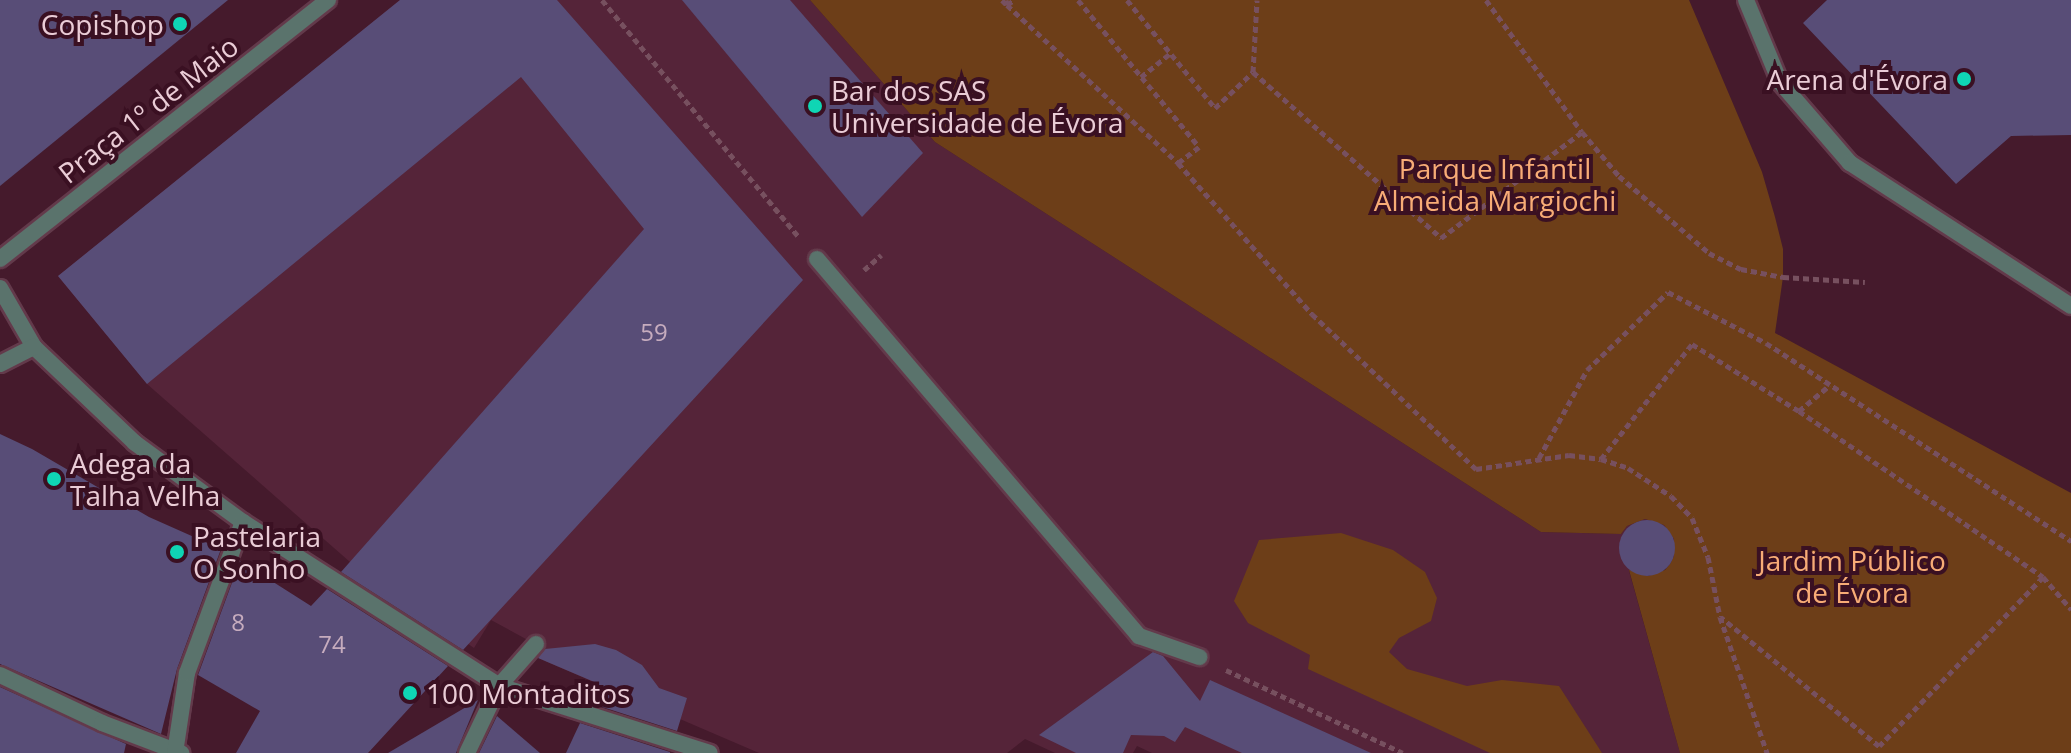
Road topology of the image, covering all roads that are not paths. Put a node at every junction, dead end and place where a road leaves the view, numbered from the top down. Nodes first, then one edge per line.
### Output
1 (328, 0) edge
2 (1746, 0) edge
3 (0, 259) edge
4 (817, 259) road end
5 (0, 288) edge
6 (2071, 306) edge
7 (34, 347) junction
8 (0, 364) edge
9 (243, 522) junction
10 (536, 644) dead end
11 (1199, 657) road end
12 (0, 675) edge
13 (499, 686) junction
14 (178, 752) edge
15 (467, 753) edge
16 (710, 753) edge

1 - 3 street, Praça 1º de Maio
2 - 6 street
4 - 11 street
5 - 7 street
7 - 8 street
7 - 9 street
9 - 13 street
9 - 14 street
10 - 13 street
12 - 14 street
13 - 15 street
13 - 16 street

